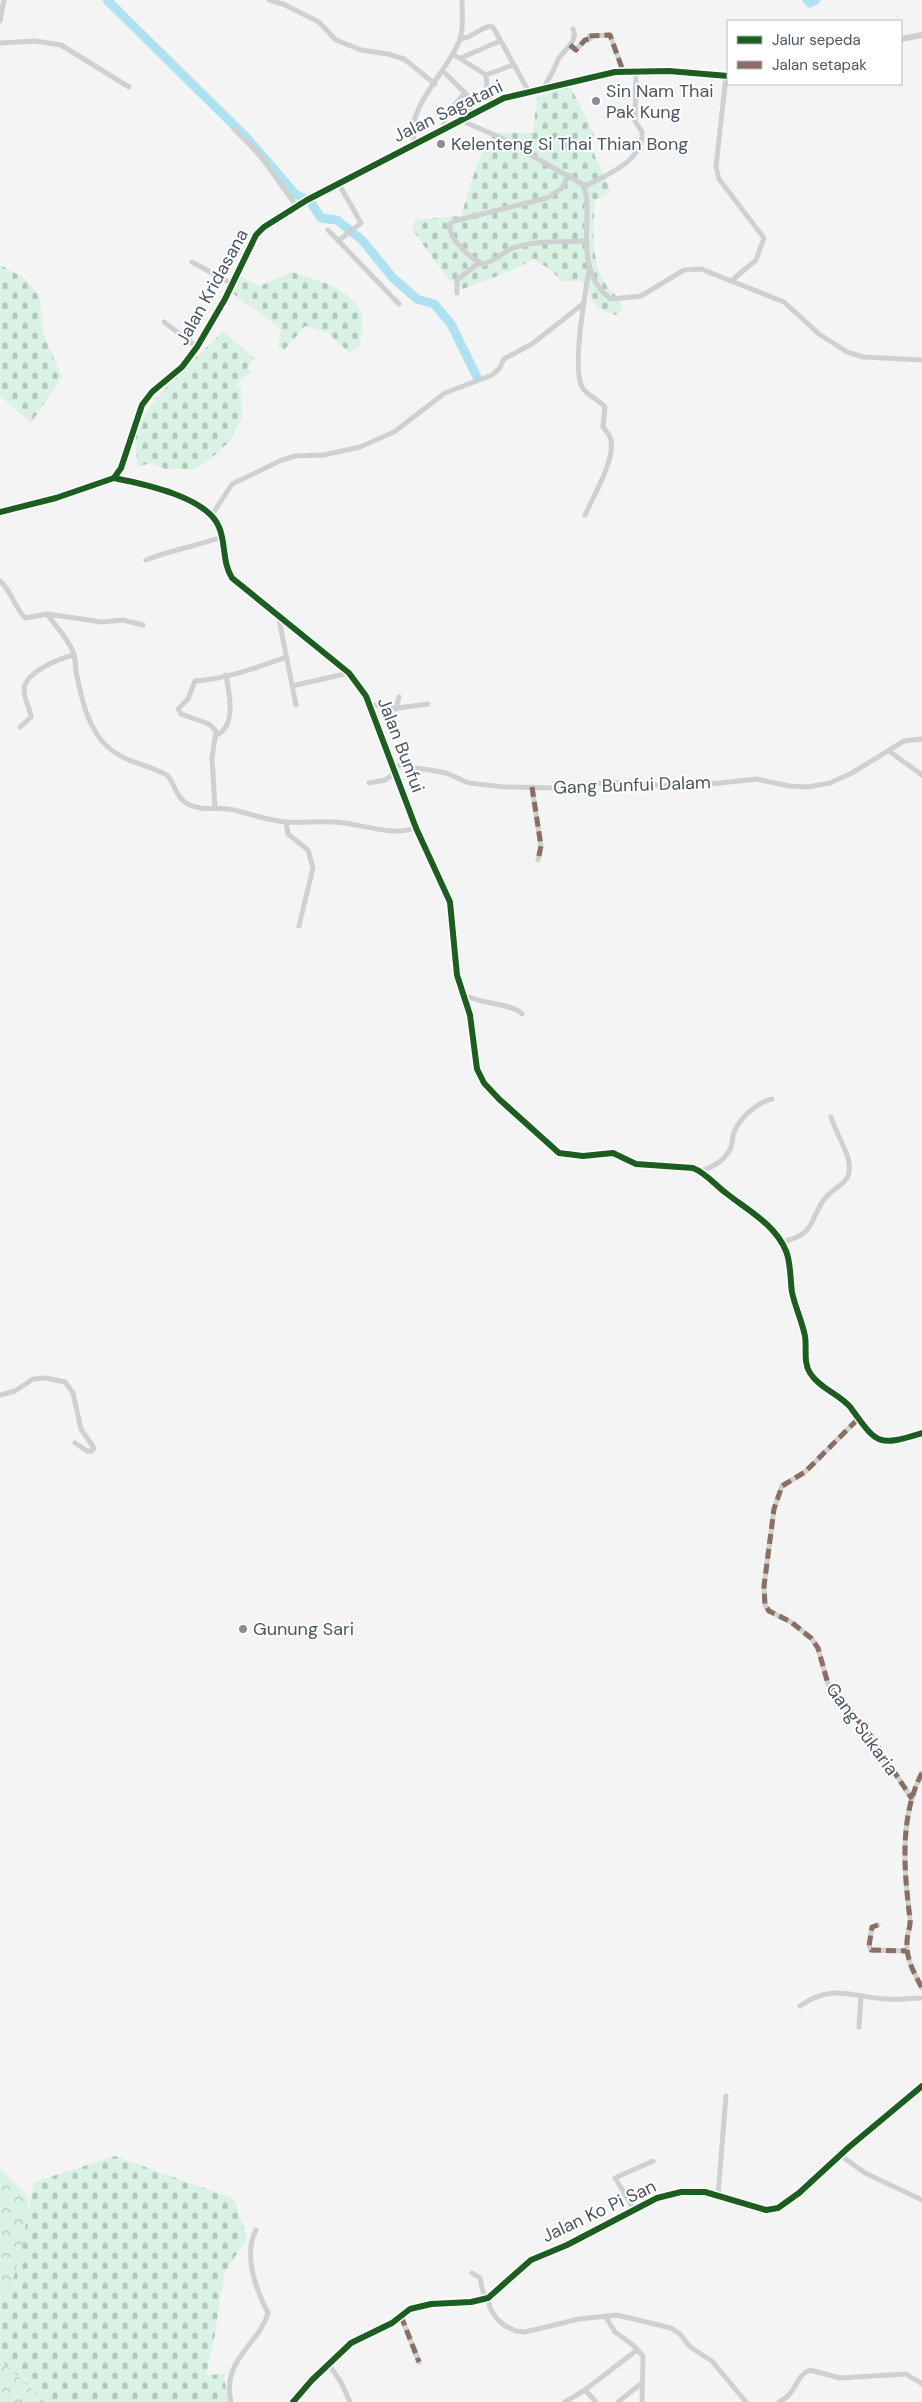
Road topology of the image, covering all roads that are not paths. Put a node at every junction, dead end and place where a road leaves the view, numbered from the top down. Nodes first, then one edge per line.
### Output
1 (4, 0) edge
2 (269, 0) edge
3 (462, 0) edge
4 (0, 21) edge
5 (573, 29) dead end
6 (922, 35) edge
7 (460, 39) junction
8 (902, 39) edge
9 (500, 42) junction
10 (0, 43) edge
11 (570, 44) junction
12 (453, 54) junction
13 (461, 58) junction
14 (513, 65) junction
15 (443, 71) junction
16 (623, 71) junction
17 (636, 71) junction
18 (486, 75) junction
19 (727, 76) edge
20 (435, 84) junction
21 (129, 87) dead end
22 (542, 89) junction
23 (529, 92) junction
24 (465, 93) junction
25 (492, 103) junction
26 (471, 114) junction
27 (460, 120) junction
28 (443, 128) junction
29 (234, 129) dead end
30 (415, 143) junction
31 (568, 175) junction
32 (339, 184) junction
33 (584, 187) junction
34 (308, 200) joint
35 (297, 206) junction
36 (328, 230) dead end
37 (338, 241) junction
38 (586, 241) junction
39 (192, 262) dead end
40 (480, 262) junction
41 (590, 270) junction
42 (731, 281) junction
43 (232, 284) junction
44 (457, 293) dead end
45 (584, 303) junction
46 (399, 304) dead end
47 (164, 322) dead end
48 (197, 347) junction
49 (922, 360) edge
50 (114, 478) junction
51 (0, 512) edge
52 (212, 514) junction
53 (584, 515) dead end
54 (222, 537) junction
55 (146, 560) dead end
56 (0, 581) edge
57 (47, 614) junction
58 (278, 615) junction
59 (143, 625) dead end
60 (74, 655) junction
61 (287, 657) junction
62 (349, 673) junction
63 (226, 675) junction
64 (292, 686) junction
65 (399, 697) dead end
66 (369, 704) junction
67 (428, 704) dead end
68 (296, 705) dead end
69 (398, 708) junction
70 (20, 727) dead end
71 (217, 735) junction
72 (922, 739) edge
73 (889, 751) junction
74 (393, 765) junction
75 (395, 773) junction
76 (922, 775) edge
77 (369, 783) dead end
78 (532, 788) junction
79 (215, 808) junction
80 (286, 822) junction
81 (416, 828) junction
82 (538, 860) dead end
83 (299, 926) dead end
84 (463, 994) junction
85 (522, 1014) dead end
86 (772, 1099) dead end
87 (831, 1117) dead end
88 (701, 1172) junction
89 (780, 1242) junction
90 (0, 1395) edge
91 (857, 1420) junction
92 (922, 1433) edge
93 (75, 1443) dead end
94 (922, 1772) edge
95 (912, 1799) junction
96 (878, 1925) dead end
97 (907, 1951) junction
98 (922, 1988) edge
99 (862, 1996) junction
100 (922, 1998) edge
101 (800, 2006) dead end
102 (858, 2027) dead end
103 (922, 2086) edge
104 (726, 2096) dead end
105 (840, 2155) junction
106 (653, 2161) dead end
107 (718, 2195) junction
108 (922, 2200) edge
109 (634, 2209) junction
110 (256, 2230) dead end
111 (472, 2273) dead end
112 (488, 2298) junction
113 (401, 2316) junction
114 (605, 2316) junction
115 (637, 2350) junction
116 (419, 2362) dead end
117 (329, 2365) junction
118 (642, 2383) junction
119 (922, 2384) edge
120 (585, 2390) junction
121 (230, 2402) edge
122 (293, 2402) edge
123 (350, 2402) edge
124 (565, 2402) edge
125 (596, 2402) edge
126 (618, 2402) edge
127 (642, 2402) edge
128 (746, 2402) edge
129 (779, 2402) edge

1 - 4 street
2 - 20 street
3 - 7 street
5 - 11 street
6 - 8 street
7 - 9 street
7 - 12 street
9 - 13 street
9 - 14 street
10 - 21 street
11 - 16 street
11 - 22 street
12 - 13 street
12 - 15 street
13 - 18 street
14 - 18 street
14 - 23 street
15 - 20 street
15 - 24 street
16 - 17 street, Jalan Sagatani
16 - 22 street, Jalan Sagatani
17 - 19 street, Jalan Sagatani
17 - 33 street
18 - 25 street
19 - 42 street
20 - 30 street
22 - 23 street, Jalan Sagatani
23 - 25 street, Jalan Sagatani
24 - 26 street
24 - 28 street
25 - 26 street, Jalan Sagatani
26 - 27 street, Jalan Sagatani
27 - 28 street, Jalan Sagatani
27 - 31 street
28 - 30 street, Jalan Sagatani
29 - 35 street
30 - 32 street, Jalan Sagatani
31 - 33 street
31 - 40 street
32 - 34 street, Jalan Sagatani
32 - 37 street
33 - 38 street
34 - 35 street, Jalan Kridasana
35 - 43 street, Jalan Kridasana
36 - 37 street
37 - 46 street
38 - 40 street
38 - 41 street
39 - 43 street
40 - 44 street
41 - 42 street
41 - 45 street
42 - 49 street
43 - 48 street, Jalan Kridasana
45 - 52 street
45 - 53 street
47 - 48 street
48 - 50 street, Jalan Kridasana
50 - 51 street
50 - 52 street
52 - 54 street, Jalan Bunfui
54 - 55 street
54 - 58 street, Jalan Bunfui
56 - 57 street
57 - 59 street
57 - 60 street
58 - 61 street
58 - 62 street, Jalan Bunfui
60 - 70 street
60 - 79 street
61 - 63 street
61 - 64 street
62 - 64 street
62 - 66 street, Jalan Bunfui
63 - 71 street
63 - 71 street
64 - 68 street
65 - 69 street
66 - 69 street
66 - 74 street, Jalan Bunfui
67 - 69 street
71 - 79 street
72 - 73 street, Gang Bunfui Dalam
73 - 76 street
73 - 78 street, Gang Bunfui Dalam
74 - 75 street, Jalan Bunfui
74 - 78 street, Gang Bunfui Dalam
75 - 77 street
75 - 81 street, Jalan Bunfui
78 - 82 street
79 - 80 street
80 - 81 street
80 - 83 street
81 - 84 street, Jalan Bunfui
84 - 85 street
84 - 88 street, Jalan Bunfui
86 - 88 street
87 - 89 street
88 - 89 street
89 - 91 street
90 - 93 street
91 - 92 street
91 - 95 street, Gang Sukaria
94 - 95 street
95 - 97 street
96 - 97 street
97 - 98 street
99 - 100 street
99 - 101 street
99 - 102 street
103 - 105 street, Jalan Ko Pi San
104 - 107 street
105 - 107 street, Jalan Ko Pi San
105 - 108 street
106 - 109 street
107 - 109 street, Jalan Ko Pi San
109 - 112 street, Jalan Ko Pi San
110 - 121 street
111 - 112 street
112 - 113 street
112 - 114 street
113 - 116 street
113 - 117 street
114 - 115 street
114 - 128 street
115 - 118 street
115 - 120 street
117 - 122 street
117 - 123 street
118 - 126 street
118 - 127 street
119 - 129 street
120 - 124 street
120 - 125 street

